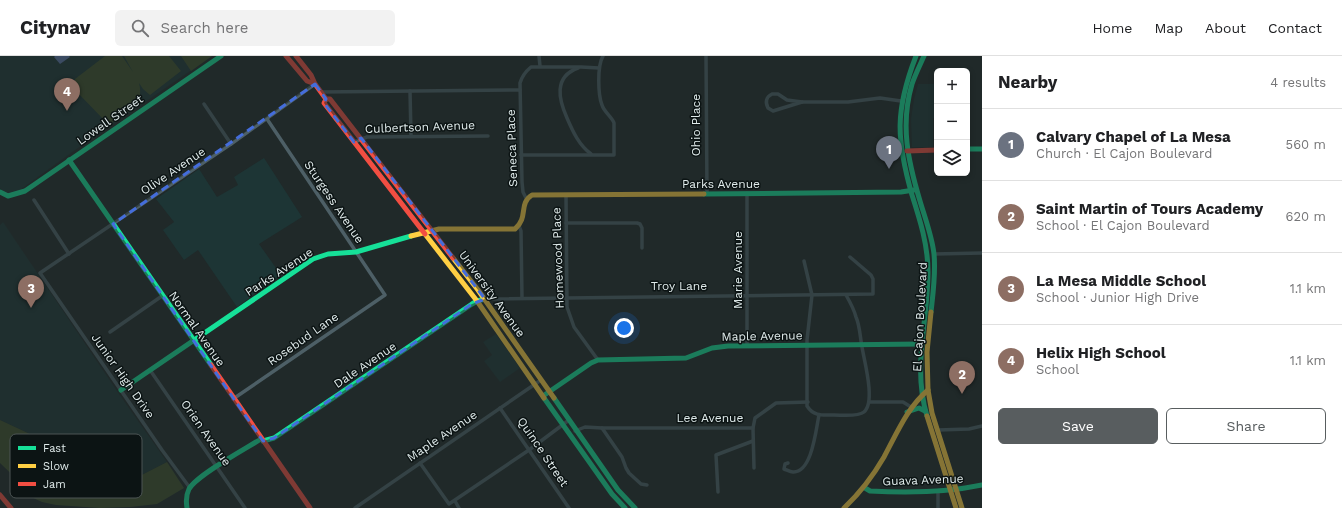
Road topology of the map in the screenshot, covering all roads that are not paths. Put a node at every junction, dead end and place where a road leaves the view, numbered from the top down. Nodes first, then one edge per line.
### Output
1 (220, 56) edge
2 (286, 56) edge
3 (296, 56) edge
4 (539, 56) edge
5 (603, 56) edge
6 (706, 56) edge
7 (916, 56) edge
8 (924, 56) edge
9 (540, 66) junction
10 (581, 67) junction
11 (599, 68) junction
12 (314, 84) junction
13 (520, 90) junction
14 (410, 91) junction
15 (320, 92) junction
16 (326, 99) junction
17 (901, 101) junction
18 (802, 102) junction
19 (204, 104) dead end
20 (906, 112) junction
21 (267, 119) junction
22 (411, 136) junction
23 (488, 136) dead end
24 (361, 138) junction
25 (354, 142) junction
26 (231, 144) junction
27 (970, 149) edge
28 (982, 149) edge
29 (934, 150) edge
30 (907, 151) junction
31 (521, 155) junction
32 (592, 155) junction
33 (69, 160) junction
34 (914, 190) junction
35 (0, 192) edge
36 (706, 193) junction
37 (747, 194) junction
38 (566, 195) junction
39 (526, 198) junction
40 (34, 200) dead end
41 (566, 223) junction
42 (113, 224) junction
43 (519, 226) junction
44 (433, 231) junction
45 (425, 232) junction
46 (642, 248) dead end
47 (356, 252) junction
48 (982, 253) edge
49 (69, 254) junction
50 (934, 254) junction
51 (850, 257) dead end
52 (804, 261) dead end
53 (40, 273) joint
54 (384, 295) joint
55 (812, 295) junction
56 (846, 295) junction
57 (162, 296) junction
58 (748, 296) junction
59 (567, 297) junction
60 (522, 298) junction
61 (485, 299) junction
62 (477, 301) junction
63 (110, 332) dead end
64 (194, 342) junction
65 (862, 344) junction
66 (922, 344) junction
67 (807, 345) junction
68 (747, 346) junction
69 (598, 360) junction
70 (150, 370) junction
71 (541, 380) junction
72 (534, 384) junction
73 (121, 390) junction
74 (928, 390) junction
75 (549, 392) junction
76 (922, 395) junction
77 (543, 396) junction
78 (234, 399) junction
79 (808, 402) junction
80 (869, 402) junction
81 (911, 407) junction
82 (500, 408) junction
83 (907, 412) junction
84 (925, 412) junction
85 (819, 415) junction
86 (569, 420) junction
87 (564, 424) junction
88 (982, 426) edge
89 (602, 428) junction
90 (753, 428) junction
91 (576, 430) junction
92 (938, 430) junction
93 (570, 434) junction
94 (262, 440) junction
95 (753, 441) junction
96 (529, 450) junction
97 (420, 463) junction
98 (788, 463) dead end
99 (217, 467) junction
100 (754, 468) dead end
101 (647, 485) dead end
102 (982, 485) edge
103 (190, 488) junction
104 (864, 488) junction
105 (950, 490) junction
106 (957, 490) junction
107 (938, 491) junction
108 (718, 492) dead end
109 (0, 495) edge
110 (454, 501) junction
111 (8, 507) edge
112 (187, 508) edge
113 (245, 508) edge
114 (310, 508) edge
115 (355, 508) edge
116 (459, 508) edge
117 (568, 508) edge
118 (625, 508) edge
119 (635, 508) edge
120 (844, 508) edge
121 (938, 508) edge
122 (956, 508) edge
123 (962, 508) edge

1 - 33 street, Lowell Street
2 - 12 street, University Avenue
3 - 12 street, University Avenue
4 - 9 street
5 - 11 street
6 - 36 street, Ohio Place
7 - 17 street, El Cajon Boulevard
8 - 20 street, El Cajon Boulevard
9 - 10 street
9 - 13 street
10 - 11 street
10 - 32 street
11 - 32 street
12 - 15 street, University Avenue
12 - 21 street, Olive Avenue
13 - 14 street
13 - 31 street, Seneca Place
14 - 15 street
14 - 22 street
15 - 16 street, University Avenue
16 - 24 street, University Avenue
16 - 25 street, University Avenue
17 - 18 street
17 - 20 street
17 - 34 street, El Cajon Boulevard
18 - 18 street
19 - 26 street
20 - 30 street, El Cajon Boulevard
21 - 26 street, Olive Avenue
21 - 47 street, Sturgess Avenue
22 - 23 street, Culbertson Avenue
22 - 24 street, Culbertson Avenue
24 - 25 street, Culbertson Avenue
24 - 44 street, University Avenue
25 - 45 street, University Avenue
26 - 42 street, Olive Avenue
27 - 28 street
29 - 30 street
30 - 34 street, El Cajon Boulevard
31 - 32 street
31 - 39 street, Seneca Place
33 - 35 street, Lowell Street
33 - 42 street, Normal Avenue
34 - 37 street, Parks Avenue
34 - 50 street, El Cajon Boulevard
34 - 66 street, El Cajon Boulevard
36 - 37 street, Parks Avenue
36 - 38 street, Parks Avenue
37 - 58 street, Marie Avenue
38 - 39 street, Parks Avenue
38 - 41 street, Homewood Place
39 - 43 street, Seneca Place
40 - 49 street
41 - 46 street
41 - 59 street, Homewood Place
42 - 49 street, Olive Avenue
42 - 57 street, Normal Avenue
43 - 44 street, Parks Avenue
43 - 60 street, Seneca Place
44 - 45 street, Parks Avenue
44 - 61 street, University Avenue
45 - 47 street, Parks Avenue
45 - 62 street, University Avenue
47 - 54 street, Sturgess Avenue
47 - 64 street, Parks Avenue
48 - 50 street
49 - 53 street, Olive Avenue
50 - 74 street, El Cajon Boulevard
51 - 56 street, Troy Lane
52 - 55 street
53 - 73 street, Junior High Drive
54 - 78 street, Rosebud Lane
55 - 56 street, Troy Lane
55 - 58 street, Troy Lane
55 - 67 street
56 - 65 street
57 - 63 street
57 - 64 street, Normal Avenue
58 - 59 street, Troy Lane
58 - 68 street, Marie Avenue
59 - 60 street, Troy Lane
59 - 69 street, Homewood Place
60 - 61 street, Troy Lane
61 - 62 street
61 - 71 street, University Avenue
62 - 72 street, University Avenue
62 - 94 street, Dale Avenue
64 - 70 street, Parks Avenue
64 - 78 street, Normal Avenue
65 - 66 street, Maple Avenue
65 - 67 street, Maple Avenue
65 - 80 street
66 - 76 street, El Cajon Boulevard
67 - 68 street, Maple Avenue
67 - 79 street
68 - 69 street, Maple Avenue
69 - 75 street, Maple Avenue
70 - 73 street, Parks Avenue
70 - 99 street, Orien Avenue
71 - 72 street, Maple Avenue
71 - 75 street, University Avenue
72 - 77 street, University Avenue
72 - 82 street, Maple Avenue
73 - 103 street, Junior High Drive
74 - 76 street
74 - 92 street, El Cajon Boulevard
75 - 77 street, Maple Avenue
75 - 86 street, University Avenue
76 - 81 street
76 - 84 street, El Cajon Boulevard
77 - 87 street, University Avenue
78 - 94 street, Normal Avenue
79 - 85 street
79 - 90 street, Lee Avenue
80 - 81 street
80 - 85 street
81 - 83 street
82 - 96 street, Quince Street
82 - 97 street, Maple Avenue
83 - 84 street
83 - 104 street
84 - 105 street, El Cajon Boulevard
85 - 98 street
86 - 87 street
86 - 91 street, University Avenue
87 - 93 street, University Avenue
87 - 96 street
88 - 92 street
89 - 90 street, Lee Avenue
89 - 91 street, Lee Avenue
89 - 101 street
90 - 95 street
91 - 93 street
91 - 119 street, University Avenue
92 - 106 street, El Cajon Boulevard
93 - 118 street, University Avenue
94 - 99 street, Dale Avenue
94 - 114 street, Normal Avenue
95 - 100 street
95 - 108 street
96 - 110 street
96 - 117 street, Quince Street
97 - 110 street
97 - 115 street, Maple Avenue
99 - 103 street, Dale Avenue
99 - 113 street, Orien Avenue
102 - 106 street, Guava Avenue
103 - 112 street
104 - 107 street, Guava Avenue
104 - 120 street
105 - 106 street, Guava Avenue
105 - 107 street, Guava Avenue
105 - 122 street, El Cajon Boulevard
106 - 123 street, El Cajon Boulevard
107 - 121 street
109 - 111 street
110 - 116 street

